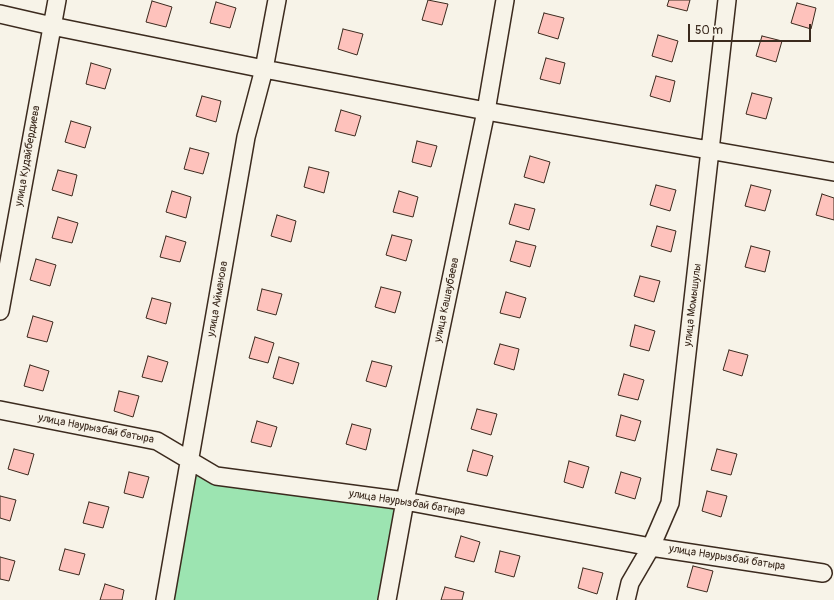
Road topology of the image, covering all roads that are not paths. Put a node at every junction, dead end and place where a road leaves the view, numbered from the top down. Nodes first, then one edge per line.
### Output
1 (57, 0) edge
2 (277, 0) edge
3 (505, 0) edge
4 (727, 0) edge
5 (0, 14) edge
6 (52, 26) junction
7 (264, 69) junction
8 (486, 111) junction
9 (711, 151) junction
10 (834, 172) edge
11 (0, 311) edge
12 (0, 410) edge
13 (191, 461) junction
14 (406, 502) junction
15 (651, 547) junction
16 (823, 573) dead end
17 (166, 600) edge
18 (387, 600) edge
19 (626, 600) edge

1 - 6 street, улица Кудайбердиева
2 - 7 street, улица Айманова
3 - 8 street, улица Кашаубаева
4 - 9 street, улица Момышулы
5 - 6 street
6 - 7 street
6 - 11 street, улица Кудайбердиева
7 - 8 street
7 - 13 street, улица Айманова
8 - 9 street
8 - 14 street, улица Кашаубаева
9 - 10 street
9 - 15 street, улица Момышулы
12 - 13 street, улица Наурызбай батыра
13 - 14 street, улица Наурызбай батыра
13 - 17 street, улица Айманова
14 - 15 street, улица Наурызбай батыра
14 - 18 street, улица Кашаубаева
15 - 16 street, улица Наурызбай батыра
15 - 19 street, улица Момышулы

